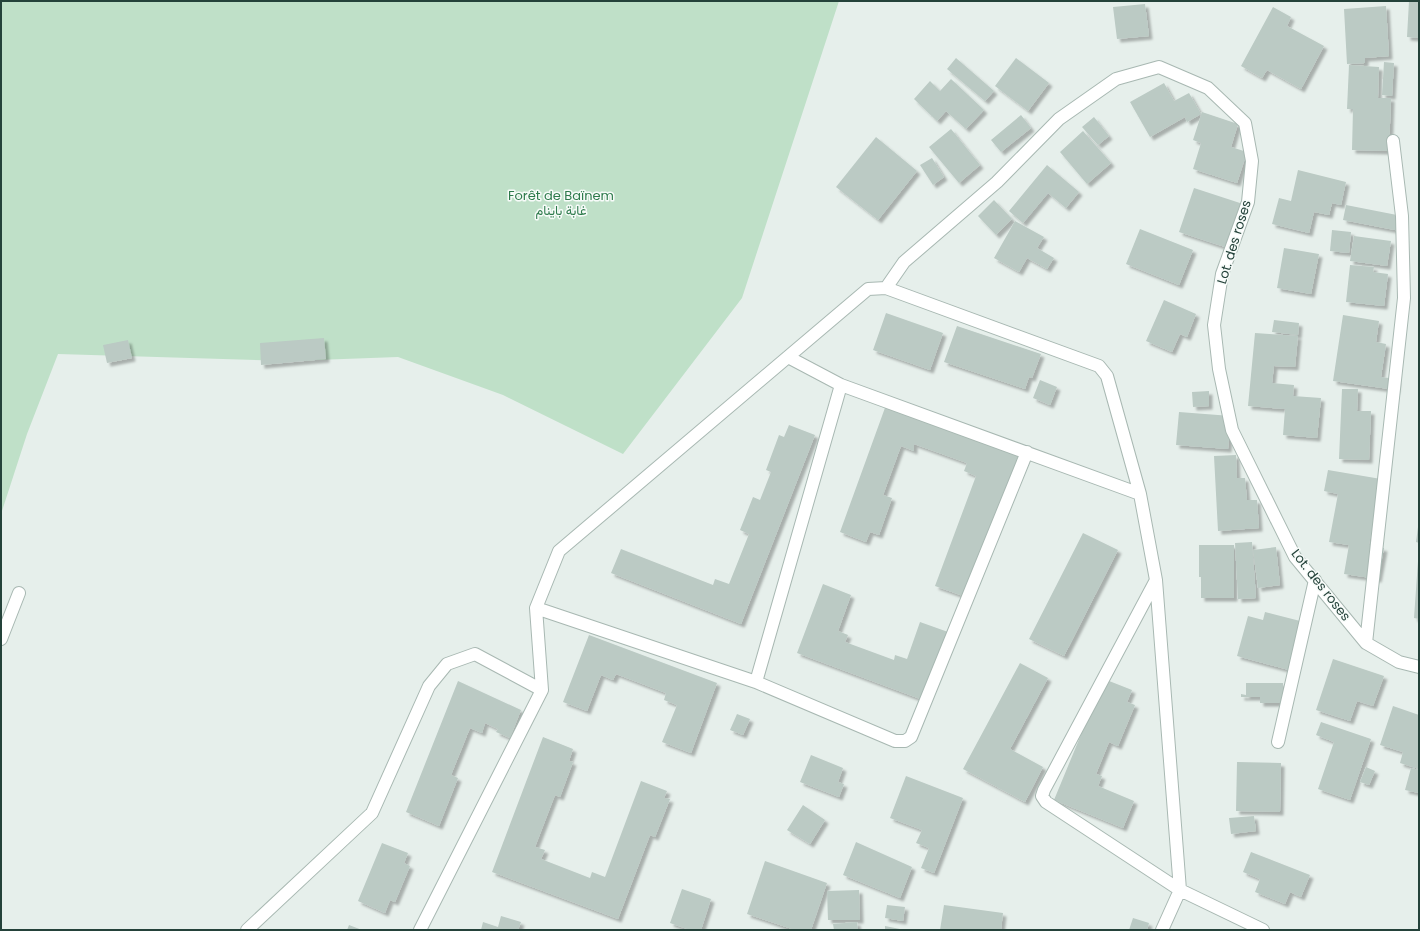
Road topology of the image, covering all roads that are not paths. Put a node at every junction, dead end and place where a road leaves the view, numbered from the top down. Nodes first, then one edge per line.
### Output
1 (1393, 141) dead end
2 (886, 288) junction
3 (788, 356) junction
4 (841, 385) junction
5 (1027, 452) junction
6 (1140, 494) junction
7 (1156, 580) junction
8 (1315, 580) junction
9 (19, 593) dead end
10 (536, 608) junction
11 (1, 640) edge
12 (1366, 643) junction
13 (1419, 667) edge
14 (756, 682) junction
15 (542, 690) junction
16 (1278, 742) dead end
17 (1180, 890) junction
18 (247, 930) edge
19 (420, 930) edge
20 (1162, 930) edge
21 (1263, 930) edge

1 - 12 street
2 - 3 street
2 - 6 street
2 - 8 street, Lot. des roses
3 - 4 street
3 - 10 street
4 - 5 street
4 - 14 street
5 - 6 street
5 - 14 street
6 - 7 street
7 - 17 street
7 - 17 street
8 - 12 street, Lot. des roses
8 - 16 street
9 - 11 street
10 - 14 street
10 - 15 street
12 - 13 street, Lot. des roses
15 - 18 street
15 - 19 street
17 - 20 street
17 - 21 street

